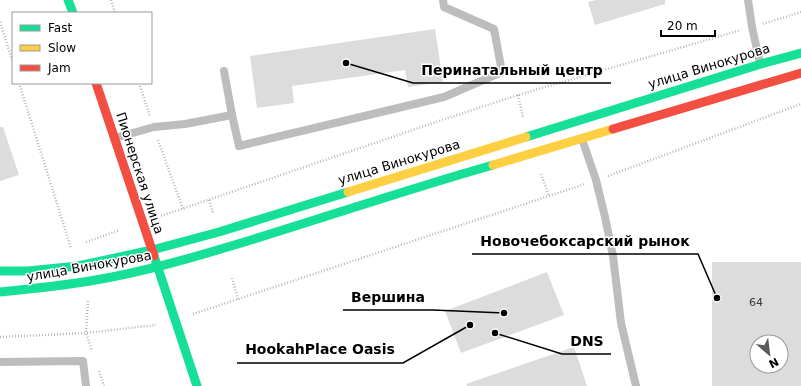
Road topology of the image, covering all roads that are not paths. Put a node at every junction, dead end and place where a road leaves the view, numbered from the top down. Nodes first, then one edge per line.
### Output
1 (68, 0) edge
2 (443, 0) edge
3 (748, 0) edge
4 (73, 12) edge
5 (801, 53) edge
6 (224, 71) dead end
7 (763, 73) junction
8 (801, 73) edge
9 (96, 84) edge
10 (232, 115) junction
11 (576, 120) junction
12 (114, 138) junction
13 (582, 138) junction
14 (152, 250) junction
15 (158, 268) junction
16 (0, 272) edge
17 (0, 292) edge
18 (0, 362) edge
19 (86, 386) edge
20 (197, 386) edge
21 (636, 386) edge

1 - 4 main road
2 - 10 lane
3 - 7 lane
5 - 7 main road, улица Винокурова
6 - 10 lane
7 - 8 main road, улица Винокурова
7 - 11 main road, улица Винокурова
7 - 13 main road, улица Винокурова
9 - 12 main road, Пионерская улица
10 - 12 lane
11 - 13 main road
11 - 14 main road, улица Винокурова
12 - 14 main road, Пионерская улица
13 - 15 main road, улица Винокурова
13 - 21 lane
14 - 15 main road, Пионерская улица
14 - 16 main road, улица Винокурова
15 - 17 main road, улица Винокурова
15 - 20 main road, Пионерская улица
18 - 19 lane

